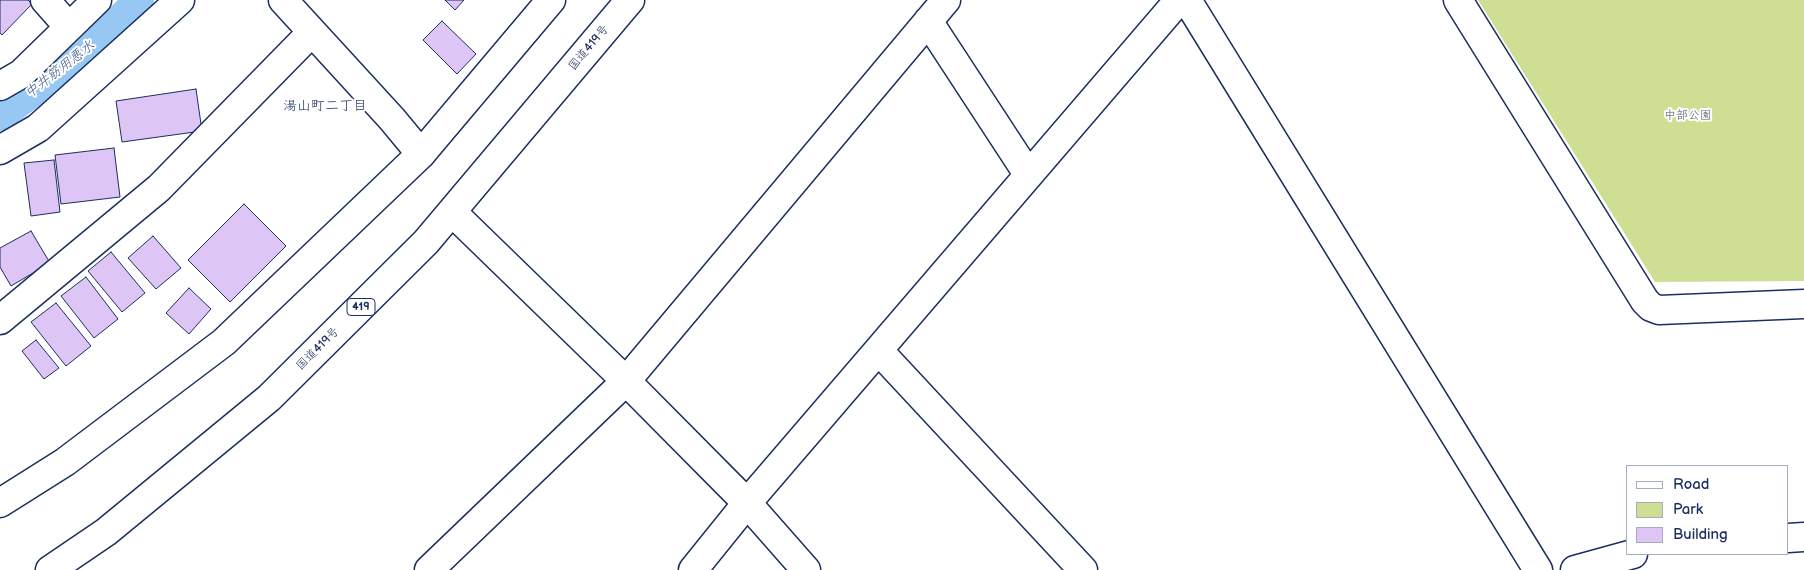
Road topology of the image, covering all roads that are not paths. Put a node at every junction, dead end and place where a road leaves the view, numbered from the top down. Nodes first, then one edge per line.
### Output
1 (45, 0) edge
2 (97, 0) edge
3 (180, 0) edge
4 (283, 0) edge
5 (551, 0) edge
6 (630, 0) edge
7 (946, 0) edge
8 (1179, 0) edge
9 (1187, 0) edge
10 (1458, 0) edge
11 (928, 21) junction
12 (68, 26) junction
13 (312, 32) junction
14 (0, 86) edge
15 (0, 150) edge
16 (421, 154) junction
17 (1028, 174) junction
18 (452, 212) junction
19 (1804, 304) edge
20 (0, 320) edge
21 (880, 351) junction
22 (626, 381) junction
23 (0, 503) edge
24 (748, 503) junction
25 (1804, 537) edge
26 (1789, 538) edge
27 (1629, 555) edge
28 (50, 570) edge
29 (429, 570) edge
30 (693, 570) edge
31 (806, 570) edge
32 (1083, 570) edge
33 (1538, 570) edge
34 (1574, 570) edge

1 - 12 main road
2 - 12 main road
3 - 15 main road
4 - 13 main road
5 - 16 main road
6 - 18 main road, 国道419号 / 419
7 - 11 main road
8 - 17 main road
9 - 33 main road
10 - 19 main road
11 - 17 main road
11 - 22 main road
12 - 14 main road
13 - 16 main road
13 - 20 main road
16 - 23 main road
17 - 21 main road
18 - 22 main road
18 - 28 main road, 国道419号 / 419
21 - 24 main road
21 - 32 main road
22 - 24 main road
22 - 29 main road
24 - 30 main road
24 - 31 main road
25 - 26 main road
27 - 34 main road

